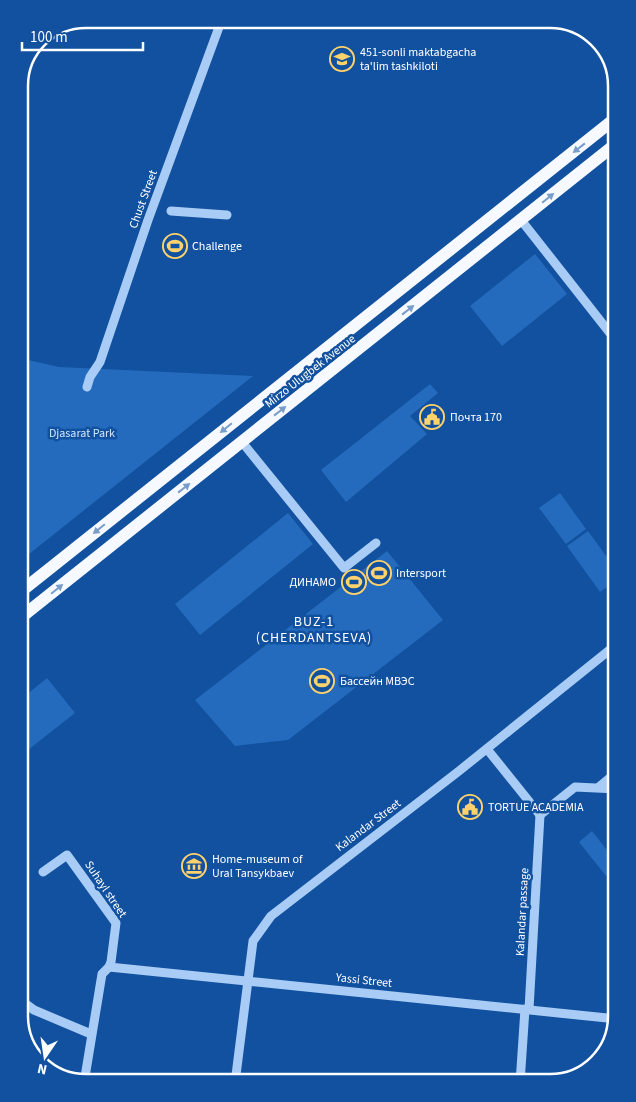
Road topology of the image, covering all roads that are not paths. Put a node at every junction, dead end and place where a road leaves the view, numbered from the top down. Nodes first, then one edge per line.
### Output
1 (219, 27) edge
2 (608, 124) edge
3 (608, 150) edge
4 (171, 211) dead end
5 (227, 215) dead end
6 (520, 220) junction
7 (460, 242) junction
8 (472, 259) junction
9 (608, 331) edge
10 (87, 387) dead end
11 (242, 442) junction
12 (376, 543) dead end
13 (28, 586) edge
14 (28, 612) edge
15 (608, 651) edge
16 (487, 749) junction
17 (608, 780) edge
18 (599, 787) junction
19 (608, 788) edge
20 (540, 815) junction
21 (43, 872) dead end
22 (109, 967) junction
23 (249, 982) junction
24 (28, 1006) edge
25 (527, 1009) junction
26 (608, 1018) edge
27 (91, 1034) junction
28 (85, 1074) edge
29 (236, 1074) edge
30 (521, 1074) edge

1 - 10 street, Chust Street
2 -> 7 main road, Mirzo Ulugbek Avenue
6 -> 3 main road, Mirzo Ulugbek Avenue
4 - 5 street
6 - 8 main road, Mirzo Ulugbek Avenue
6 - 9 street
7 - 8 main road
7 -> 13 main road, Mirzo Ulugbek Avenue
11 -> 8 main road, Mirzo Ulugbek Avenue
11 - 12 street
14 -> 11 main road, Mirzo Ulugbek Avenue
15 - 16 street, Kalandar Street
16 - 20 street
16 - 23 street, Kalandar Street
17 - 18 street
18 - 19 street
18 - 20 street
20 - 25 street, Kalandar passage
21 - 22 street, Suhayl street
22 - 23 street, Yassi Street
22 - 27 street, Suhayl street
23 - 25 street, Yassi Street
23 - 29 street, Kalandar Street
24 - 27 street
25 - 26 street, Yassi Street
25 - 30 street, Kalandar passage
27 - 28 street, Suhayl street

